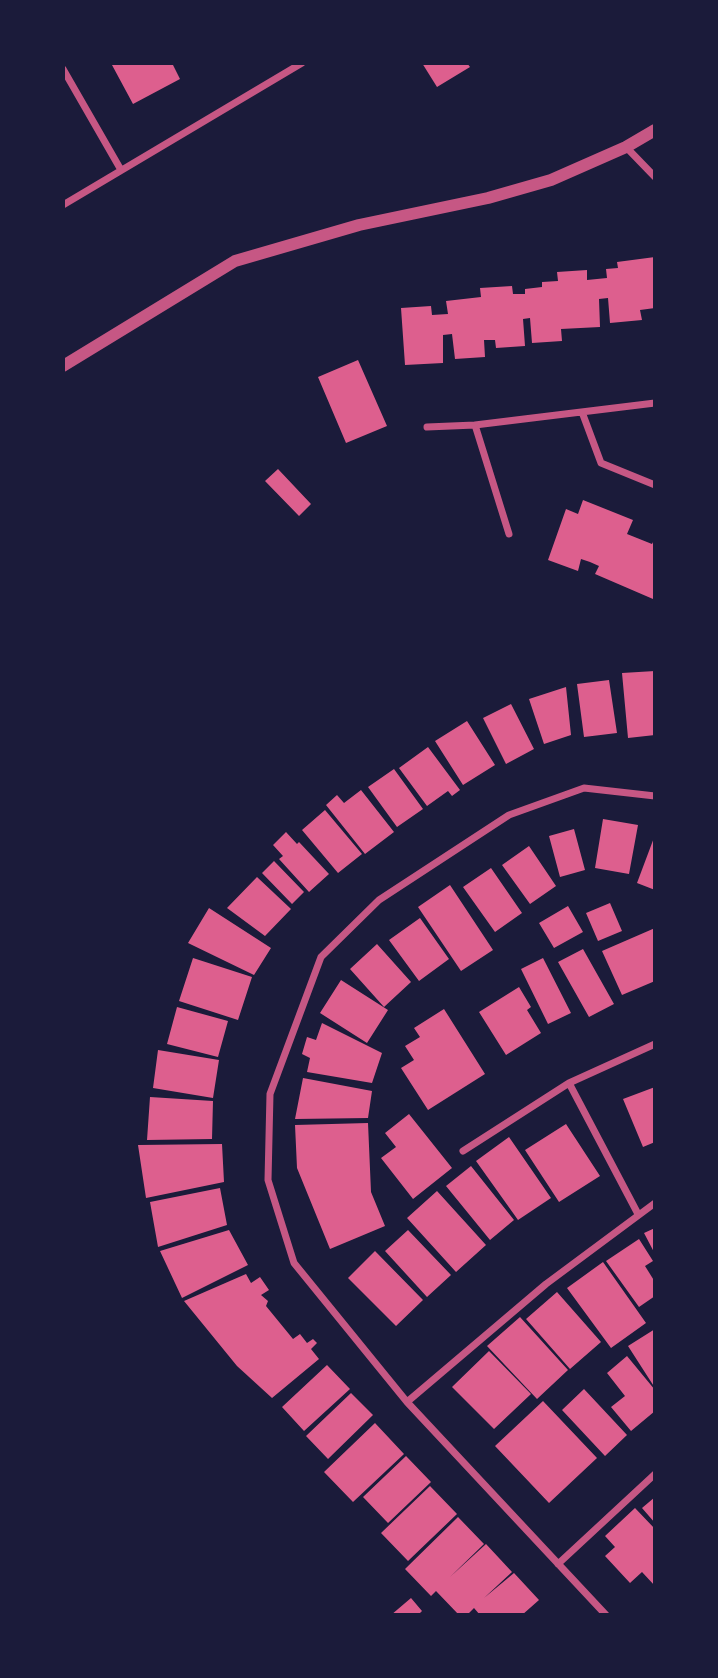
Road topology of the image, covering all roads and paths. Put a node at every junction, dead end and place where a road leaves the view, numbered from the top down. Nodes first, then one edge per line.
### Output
1 (302, 63) edge
2 (63, 69) edge
3 (655, 130) edge
4 (626, 147) junction
5 (121, 170) junction
6 (655, 177) edge
7 (63, 205) edge
8 (63, 366) edge
9 (655, 403) edge
10 (582, 412) junction
11 (475, 425) junction
12 (427, 427) dead end
13 (655, 485) edge
14 (509, 534) dead end
15 (655, 796) edge
16 (655, 1044) edge
17 (569, 1083) junction
18 (463, 1151) dead end
19 (655, 1203) edge
20 (638, 1214) junction
21 (407, 1402) junction
22 (655, 1474) edge
23 (558, 1564) junction
24 (606, 1615) edge

1 - 5 street
2 - 5 street
3 - 4 street
4 - 6 street
4 - 8 street
5 - 7 street
9 - 10 street
10 - 11 street
10 - 13 street
11 - 12 street
11 - 14 street
15 - 21 street
16 - 17 street
17 - 18 street
17 - 20 street
19 - 20 street
20 - 21 street
21 - 23 street
22 - 23 street
23 - 24 street

